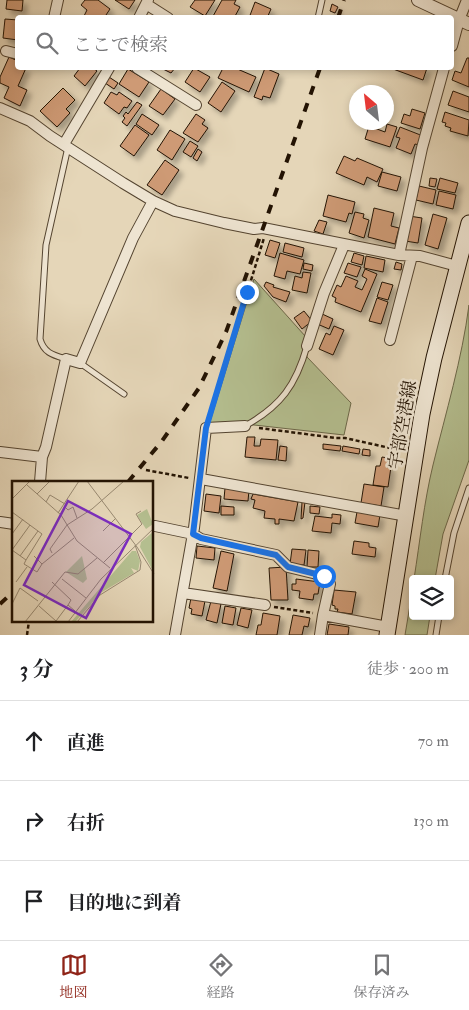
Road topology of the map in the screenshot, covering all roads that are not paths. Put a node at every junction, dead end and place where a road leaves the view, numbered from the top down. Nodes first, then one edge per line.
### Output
1 (58, 0) edge
2 (322, 0) edge
3 (418, 0) edge
4 (467, 0) edge
5 (147, 2) edge
6 (55, 15) edge
7 (140, 15) edge
8 (164, 15) edge
9 (319, 15) edge
10 (449, 15) edge
11 (464, 22) edge
12 (454, 42) edge
13 (6, 51) dead end
14 (15, 53) edge
15 (104, 70) edge
16 (140, 70) edge
17 (443, 70) edge
18 (196, 105) dead end
19 (0, 108) edge
20 (66, 145) junction
21 (153, 201) junction
22 (469, 223) edge
23 (344, 245) junction
24 (400, 255) junction
25 (412, 256) junction
26 (457, 266) junction
27 (390, 340) dead end
28 (307, 346) joint
29 (66, 359) junction
30 (80, 363) junction
31 (124, 394) dead end
32 (245, 426) joint
33 (0, 452) edge
34 (42, 457) junction
35 (201, 479) junction
36 (40, 481) edge
37 (469, 488) edge
38 (407, 516) junction
39 (155, 526) dead end
40 (193, 534) junction
41 (446, 575) edge
42 (183, 592) junction
43 (265, 606) road end
44 (324, 615) junction
45 (438, 620) edge
46 (388, 631) edge
47 (175, 635) edge
48 (320, 635) edge
49 (436, 635) edge

1 - 6 street
2 - 9 lane
3 - 10 street
4 - 11 street
5 - 7 street
5 - 8 street
11 - 12 street
13 - 14 street
15 - 20 street
16 - 18 street
17 - 24 street
19 - 20 street
20 - 21 street
20 - 29 lane
21 - 23 street
21 - 30 street
22 - 26 main road, 宇部空港線
23 - 24 street
23 - 28 street
24 - 25 street
25 - 26 street
25 - 27 street
26 - 38 main road, 宇部空港線
28 - 32 lane
29 - 30 street
29 - 34 street
30 - 31 lane
32 - 35 street
33 - 34 street
34 - 36 street
35 - 38 street
35 - 40 street
37 - 41 lane
38 - 46 main road, 宇部空港線
39 - 40 street
40 - 42 street
40 - 44 street
42 - 43 street
42 - 47 street
44 - 46 street
44 - 48 street
45 - 49 lane

